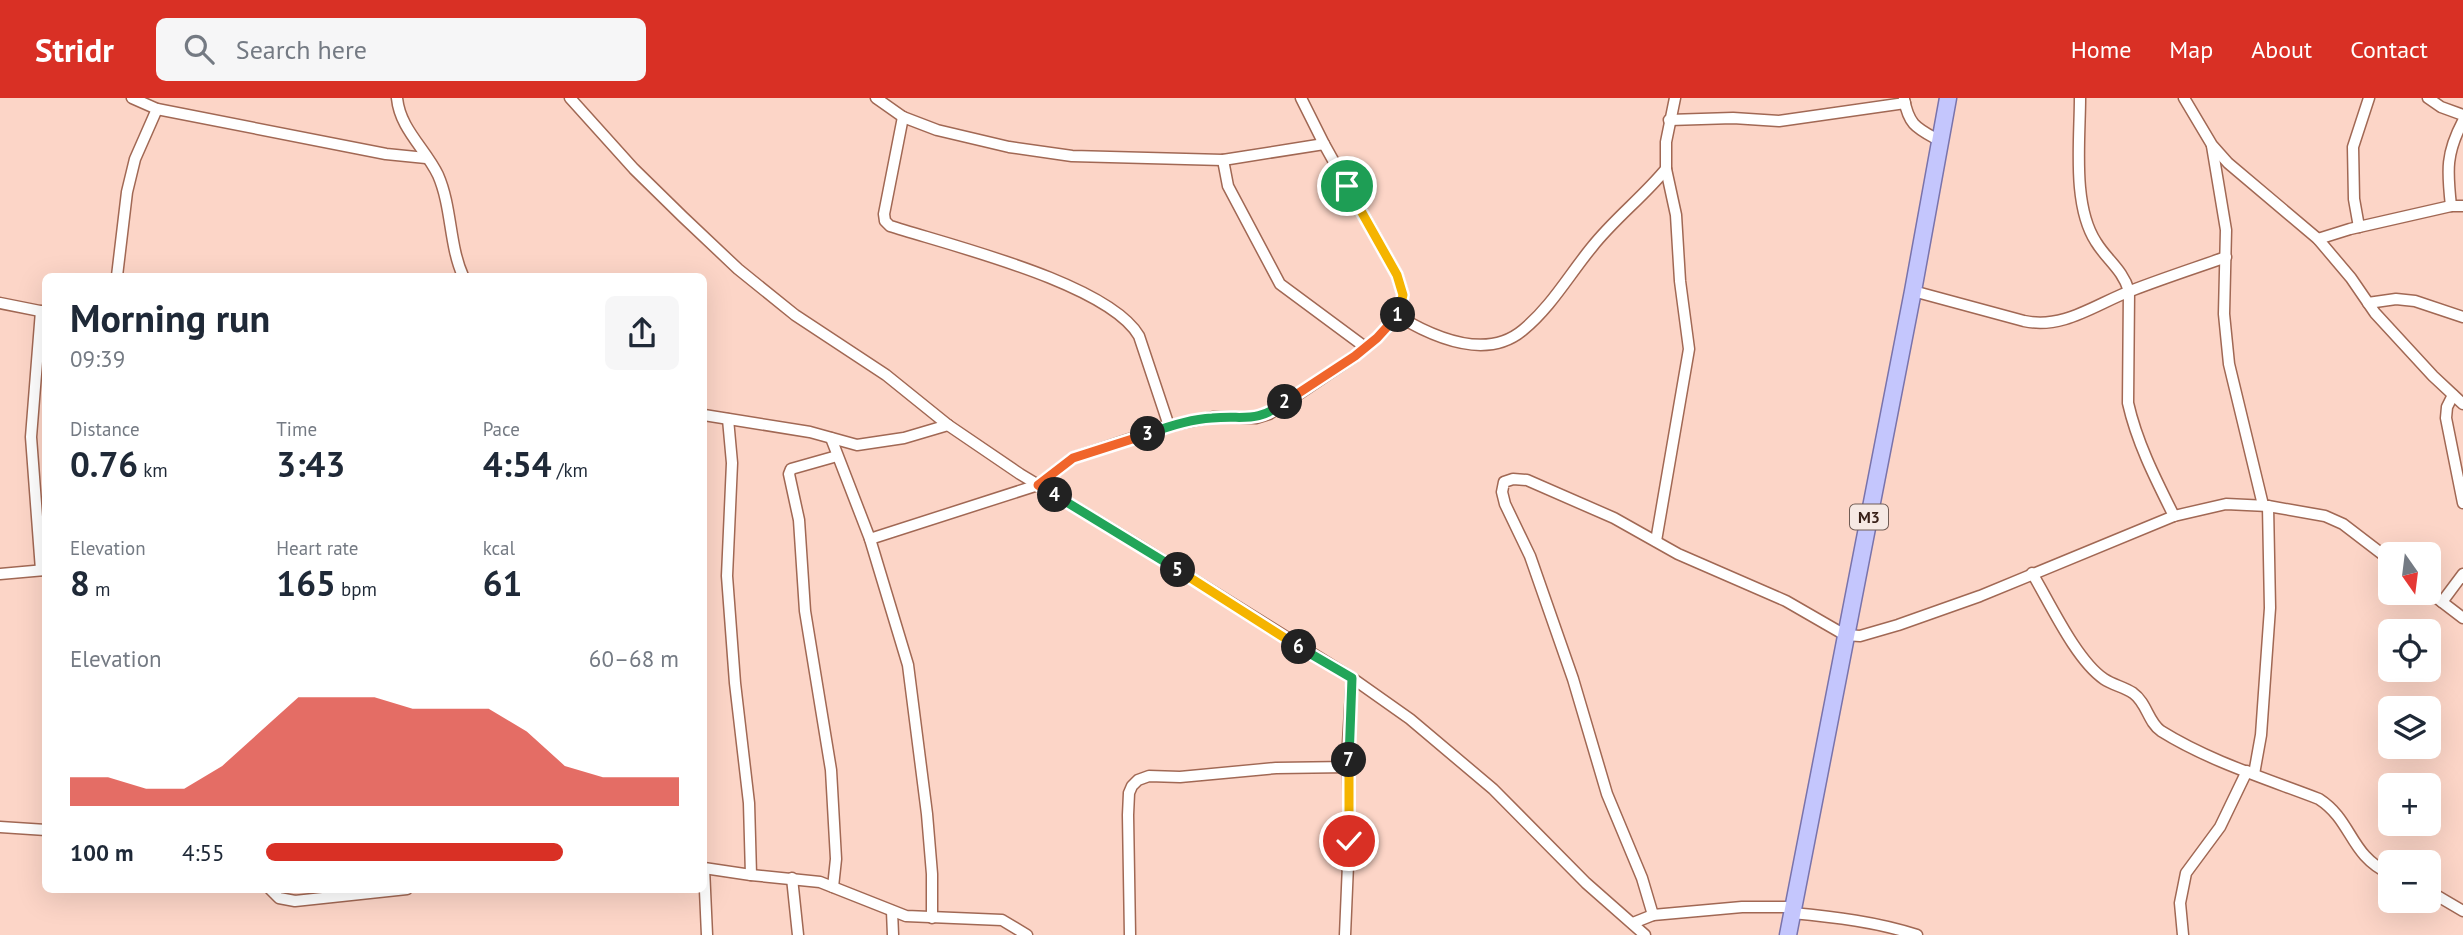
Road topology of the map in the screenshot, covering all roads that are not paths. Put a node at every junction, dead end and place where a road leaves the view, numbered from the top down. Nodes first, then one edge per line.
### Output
1 (132, 98) edge
2 (397, 98) edge
3 (570, 98) edge
4 (876, 98) edge
5 (1301, 98) edge
6 (1675, 98) edge
7 (1948, 98) edge
8 (2080, 98) edge
9 (2184, 98) edge
10 (2369, 98) edge
11 (2428, 98) edge
12 (1904, 100) edge
13 (157, 109) junction
14 (2463, 115) edge
15 (903, 117) junction
16 (1669, 120) junction
17 (2463, 121) edge
18 (1940, 141) junction
19 (1324, 144) junction
20 (2212, 145) junction
21 (426, 158) junction
22 (1223, 160) junction
23 (1666, 169) junction
24 (2451, 206) junction
25 (2463, 206) edge
26 (2359, 227) junction
27 (2318, 239) junction
28 (2227, 257) junction
29 (117, 273) edge
30 (462, 273) edge
31 (1913, 291) junction
32 (2129, 291) junction
33 (0, 303) edge
34 (2368, 303) junction
35 (42, 312) edge
36 (1398, 316) junction
37 (2463, 317) edge
38 (42, 322) edge
39 (1365, 347) junction
40 (2454, 396) junction
41 (2463, 404) edge
42 (707, 416) edge
43 (728, 419) junction
44 (948, 425) junction
45 (1169, 426) junction
46 (831, 438) junction
47 (838, 456) junction
48 (1038, 485) junction
49 (2463, 503) edge
50 (2265, 505) junction
51 (2175, 516) junction
52 (870, 539) junction
53 (1656, 541) junction
54 (2378, 551) edge
55 (42, 559) edge
56 (42, 570) edge
57 (2032, 573) junction
58 (0, 574) edge
59 (2463, 574) edge
60 (2442, 602) joint
61 (2463, 618) edge
62 (1845, 635) junction
63 (1352, 678) junction
64 (1349, 767) junction
65 (2251, 773) junction
66 (0, 827) edge
67 (42, 830) edge
68 (707, 868) edge
69 (2378, 868) edge
70 (751, 875) junction
71 (792, 878) junction
72 (833, 887) junction
73 (275, 893) edge
74 (327, 893) edge
75 (705, 893) edge
76 (2441, 898) edge
77 (1793, 910) junction
78 (892, 911) junction
79 (2463, 911) edge
80 (1653, 915) junction
81 (932, 918) junction
82 (1633, 923) junction
83 (707, 935) edge
84 (798, 935) edge
85 (893, 935) edge
86 (1027, 935) edge
87 (1130, 935) edge
88 (1345, 935) edge
89 (1645, 935) edge
90 (1788, 935) edge
91 (1917, 935) edge
92 (2183, 935) edge

1 - 13 street
2 - 21 street
3 - 44 street
4 - 15 street
5 - 19 street
6 - 16 street
7 - 18 main road, M3
8 - 32 street
9 - 20 street
10 - 26 street
11 - 14 street
12 - 16 street
12 - 18 street
13 - 21 street
13 - 29 street
15 - 22 street
15 - 45 street
16 - 23 street
17 - 24 street
18 - 31 main road, M3
19 - 22 street
19 - 36 street
20 - 27 street
20 - 28 street
21 - 30 street
22 - 39 street
23 - 36 street
23 - 53 street
24 - 25 street
24 - 26 street
26 - 27 street
27 - 34 street
28 - 32 street
28 - 50 street
31 - 32 street
31 - 62 main road, M3
32 - 51 street
33 - 35 street
34 - 37 street
34 - 40 street
36 - 39 street
38 - 55 street
39 - 45 street
40 - 41 street
40 - 49 street
42 - 43 street
43 - 46 street
43 - 70 street
44 - 46 street
44 - 48 street
45 - 48 street
46 - 47 street
47 - 52 street
47 - 72 street
48 - 52 street
48 - 63 street
50 - 51 street
50 - 54 street
50 - 65 street
51 - 57 street
52 - 81 street
53 - 62 street
53 - 80 street
56 - 58 street
57 - 62 street
57 - 65 street
59 - 60 street
60 - 61 street
62 - 77 main road, M3
63 - 64 street
63 - 82 street
64 - 87 street
64 - 88 street
65 - 69 street
65 - 92 street
66 - 67 street
68 - 70 street
70 - 71 street
71 - 72 street
71 - 84 street
72 - 78 street
73 - 74 street
75 - 83 street
76 - 79 street
77 - 80 street
77 - 90 main road, M3
77 - 91 street
78 - 81 street
78 - 85 street
80 - 82 street
81 - 86 street
82 - 89 street

